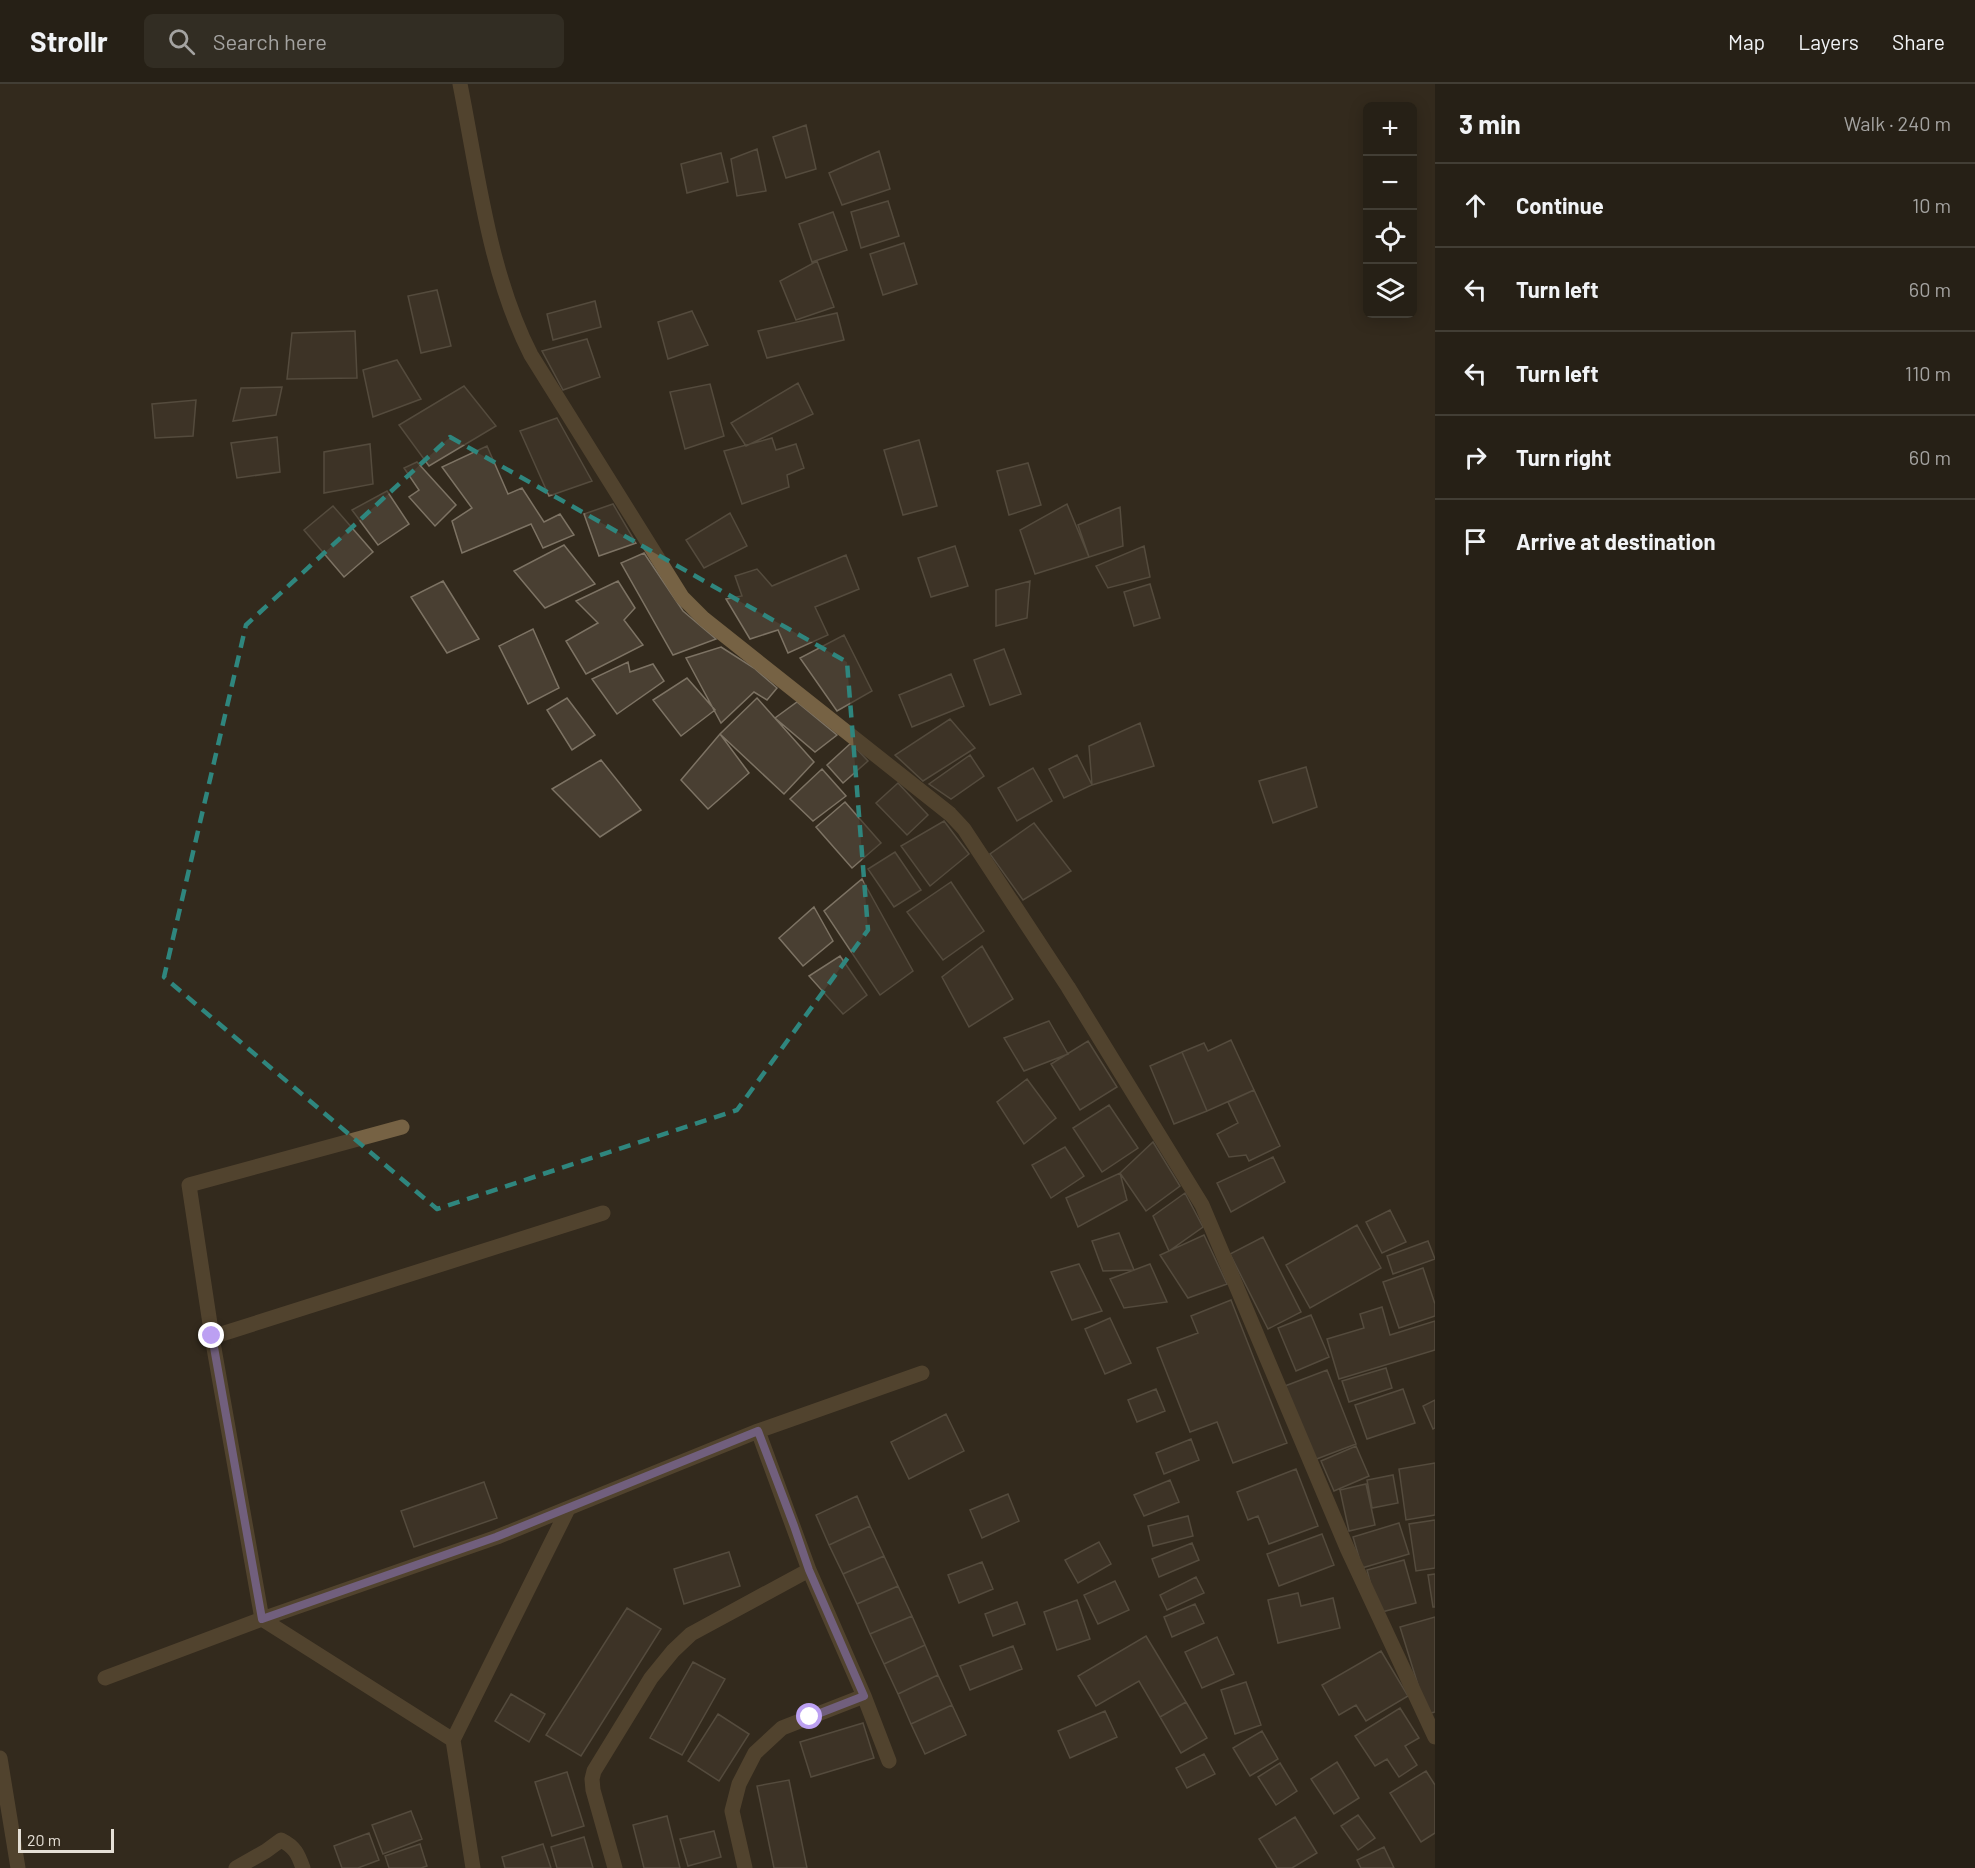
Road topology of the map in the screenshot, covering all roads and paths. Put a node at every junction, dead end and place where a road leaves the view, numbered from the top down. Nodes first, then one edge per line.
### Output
1 (460, 84) edge
2 (402, 1127) dead end
3 (603, 1213) dead end
4 (212, 1336) junction
5 (922, 1373) dead end
6 (758, 1431) junction
7 (568, 1509) junction
8 (809, 1570) junction
9 (262, 1619) junction
10 (105, 1678) dead end
11 (864, 1696) junction
12 (1435, 1737) edge
13 (453, 1740) junction
14 (0, 1758) edge
15 (889, 1761) dead end
16 (18, 1868) edge
17 (236, 1868) edge
18 (303, 1868) edge
19 (473, 1868) edge
20 (615, 1868) edge
21 (745, 1868) edge

1 - 12 street
2 - 4 street
3 - 4 street
4 - 9 street
5 - 6 street
6 - 7 street
6 - 8 street
7 - 9 street
7 - 13 street
8 - 11 street
8 - 20 street
9 - 10 street
9 - 13 street
11 - 15 street
11 - 21 street
13 - 19 street
14 - 16 street
17 - 18 street

